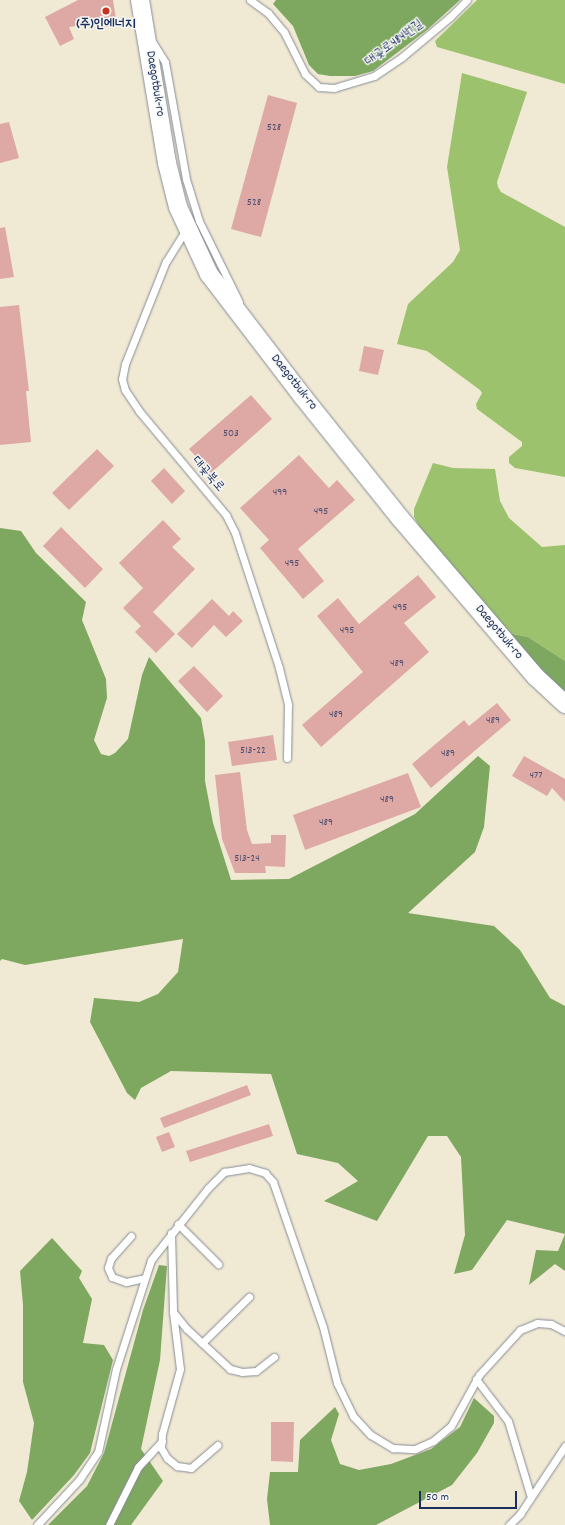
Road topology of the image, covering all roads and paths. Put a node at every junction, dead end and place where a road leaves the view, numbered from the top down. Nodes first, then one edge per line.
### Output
1 (140, 0) edge
2 (466, 0) edge
3 (251, 1) edge
4 (146, 33) junction
5 (187, 228) junction
6 (241, 316) junction
7 (565, 704) edge
8 (287, 758) dead end
9 (178, 1224) junction
10 (171, 1233) junction
11 (131, 1236) dead end
12 (218, 1264) dead end
13 (145, 1278) junction
14 (249, 1298) dead end
15 (173, 1312) junction
16 (565, 1331) edge
17 (202, 1343) junction
18 (274, 1357) dead end
19 (476, 1379) junction
20 (162, 1441) junction
21 (218, 1445) dead end
22 (565, 1446) edge
23 (531, 1497) junction
24 (37, 1525) edge
25 (109, 1525) edge
26 (510, 1525) edge

1 - 4 street, Daegotbuk-ro
2 - 3 lane, 대곶로484번길
4 - 5 street, Daegotbuk-ro
4 - 6 lane
5 - 6 street, Daegotbuk-ro
5 - 8 lane, 대곶북로
6 - 7 street, Daegotbuk-ro
9 - 10 lane
9 - 12 lane
9 - 19 lane
10 - 13 lane
10 - 15 lane
11 - 13 lane
13 - 24 lane
14 - 17 lane
15 - 17 lane
15 - 20 lane
16 - 19 lane
17 - 18 lane
19 - 23 lane
20 - 21 lane
20 - 25 lane
22 - 23 lane
23 - 26 lane

